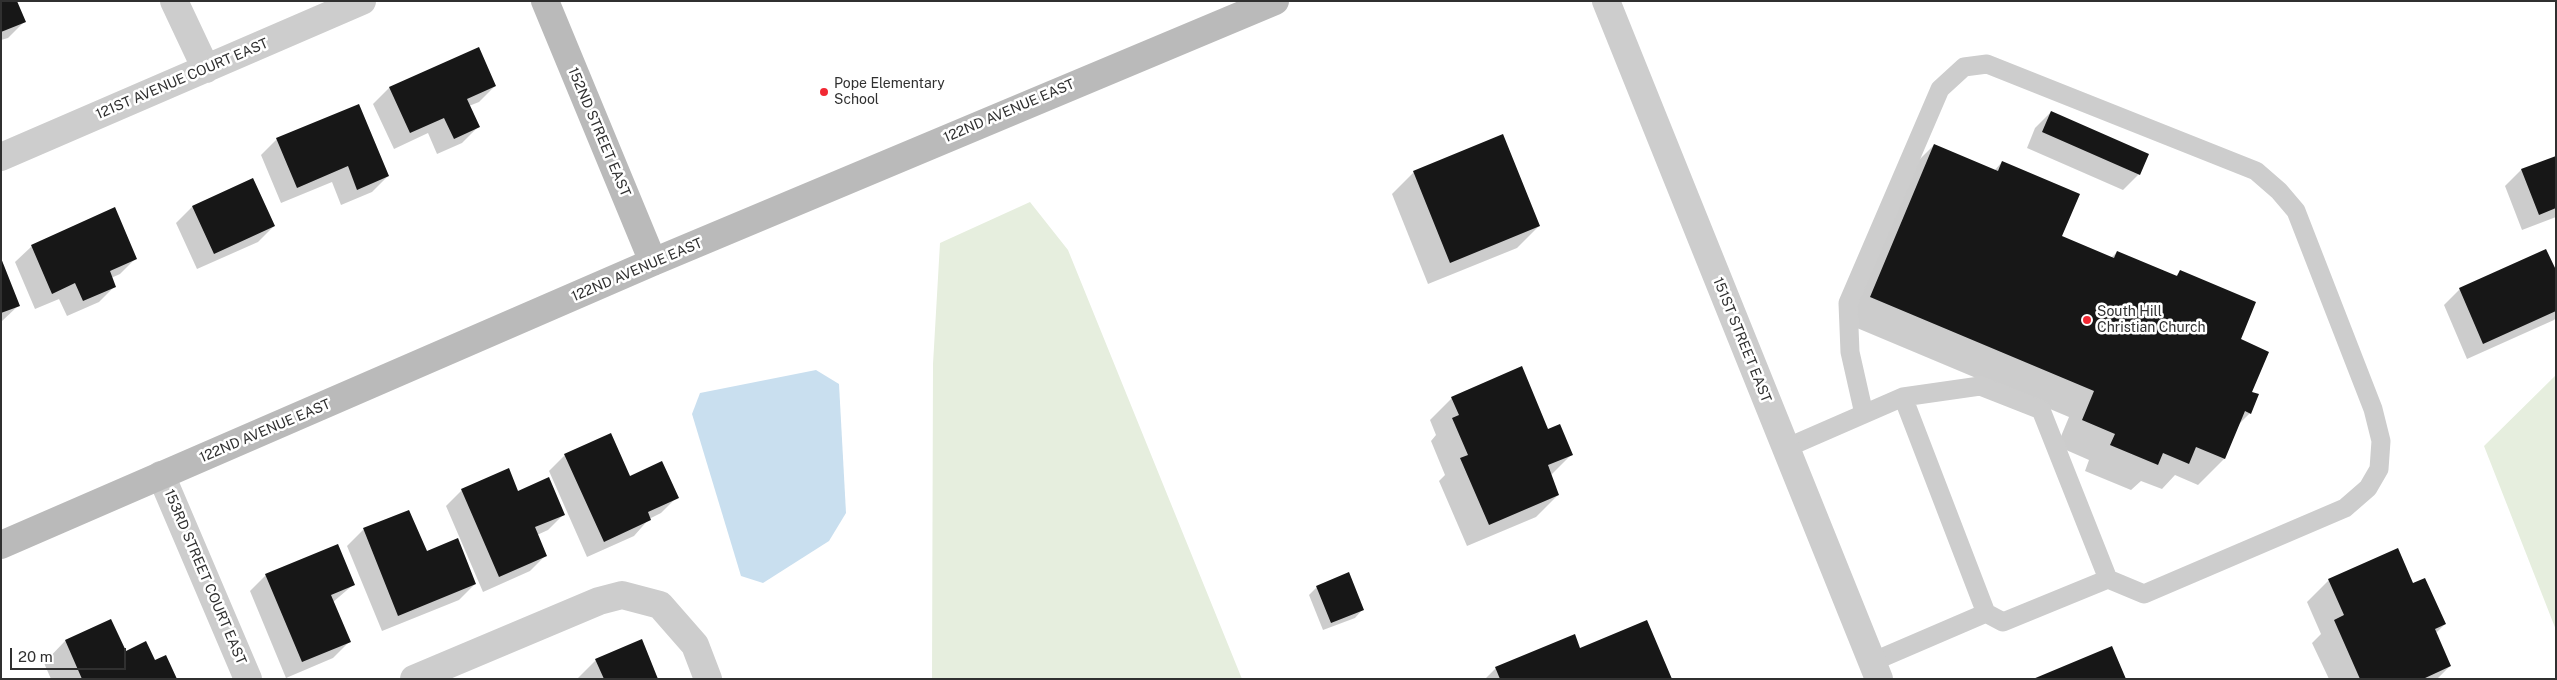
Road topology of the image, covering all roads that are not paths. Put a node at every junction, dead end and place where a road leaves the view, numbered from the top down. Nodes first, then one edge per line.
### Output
1 (174, 1) edge
2 (362, 1) edge
3 (545, 1) edge
4 (1275, 1) edge
5 (1606, 1) edge
6 (206, 69) junction
7 (1, 157) edge
8 (653, 262) junction
9 (1902, 398) junction
10 (1864, 414) junction
11 (1786, 448) junction
12 (161, 476) junction
13 (1, 545) edge
14 (2108, 579) junction
15 (1986, 613) junction
16 (1875, 670) edge
17 (248, 679) edge
18 (414, 679) edge
19 (708, 679) edge

1 - 6 street
2 - 6 street, 121ST AVENUE COURT EAST
3 - 8 main road, 152ND STREET EAST
4 - 8 main road, 122ND AVENUE EAST
5 - 11 street, 151ST STREET EAST
6 - 7 street, 121ST AVENUE COURT EAST
8 - 12 main road, 122ND AVENUE EAST
9 - 10 lane
9 - 14 lane
9 - 15 lane
10 - 11 lane
10 - 14 lane
11 - 16 street, 151ST STREET EAST
12 - 13 main road, 122ND AVENUE EAST
12 - 17 street, 153RD STREET COURT EAST
14 - 15 lane
15 - 16 lane
18 - 19 street

